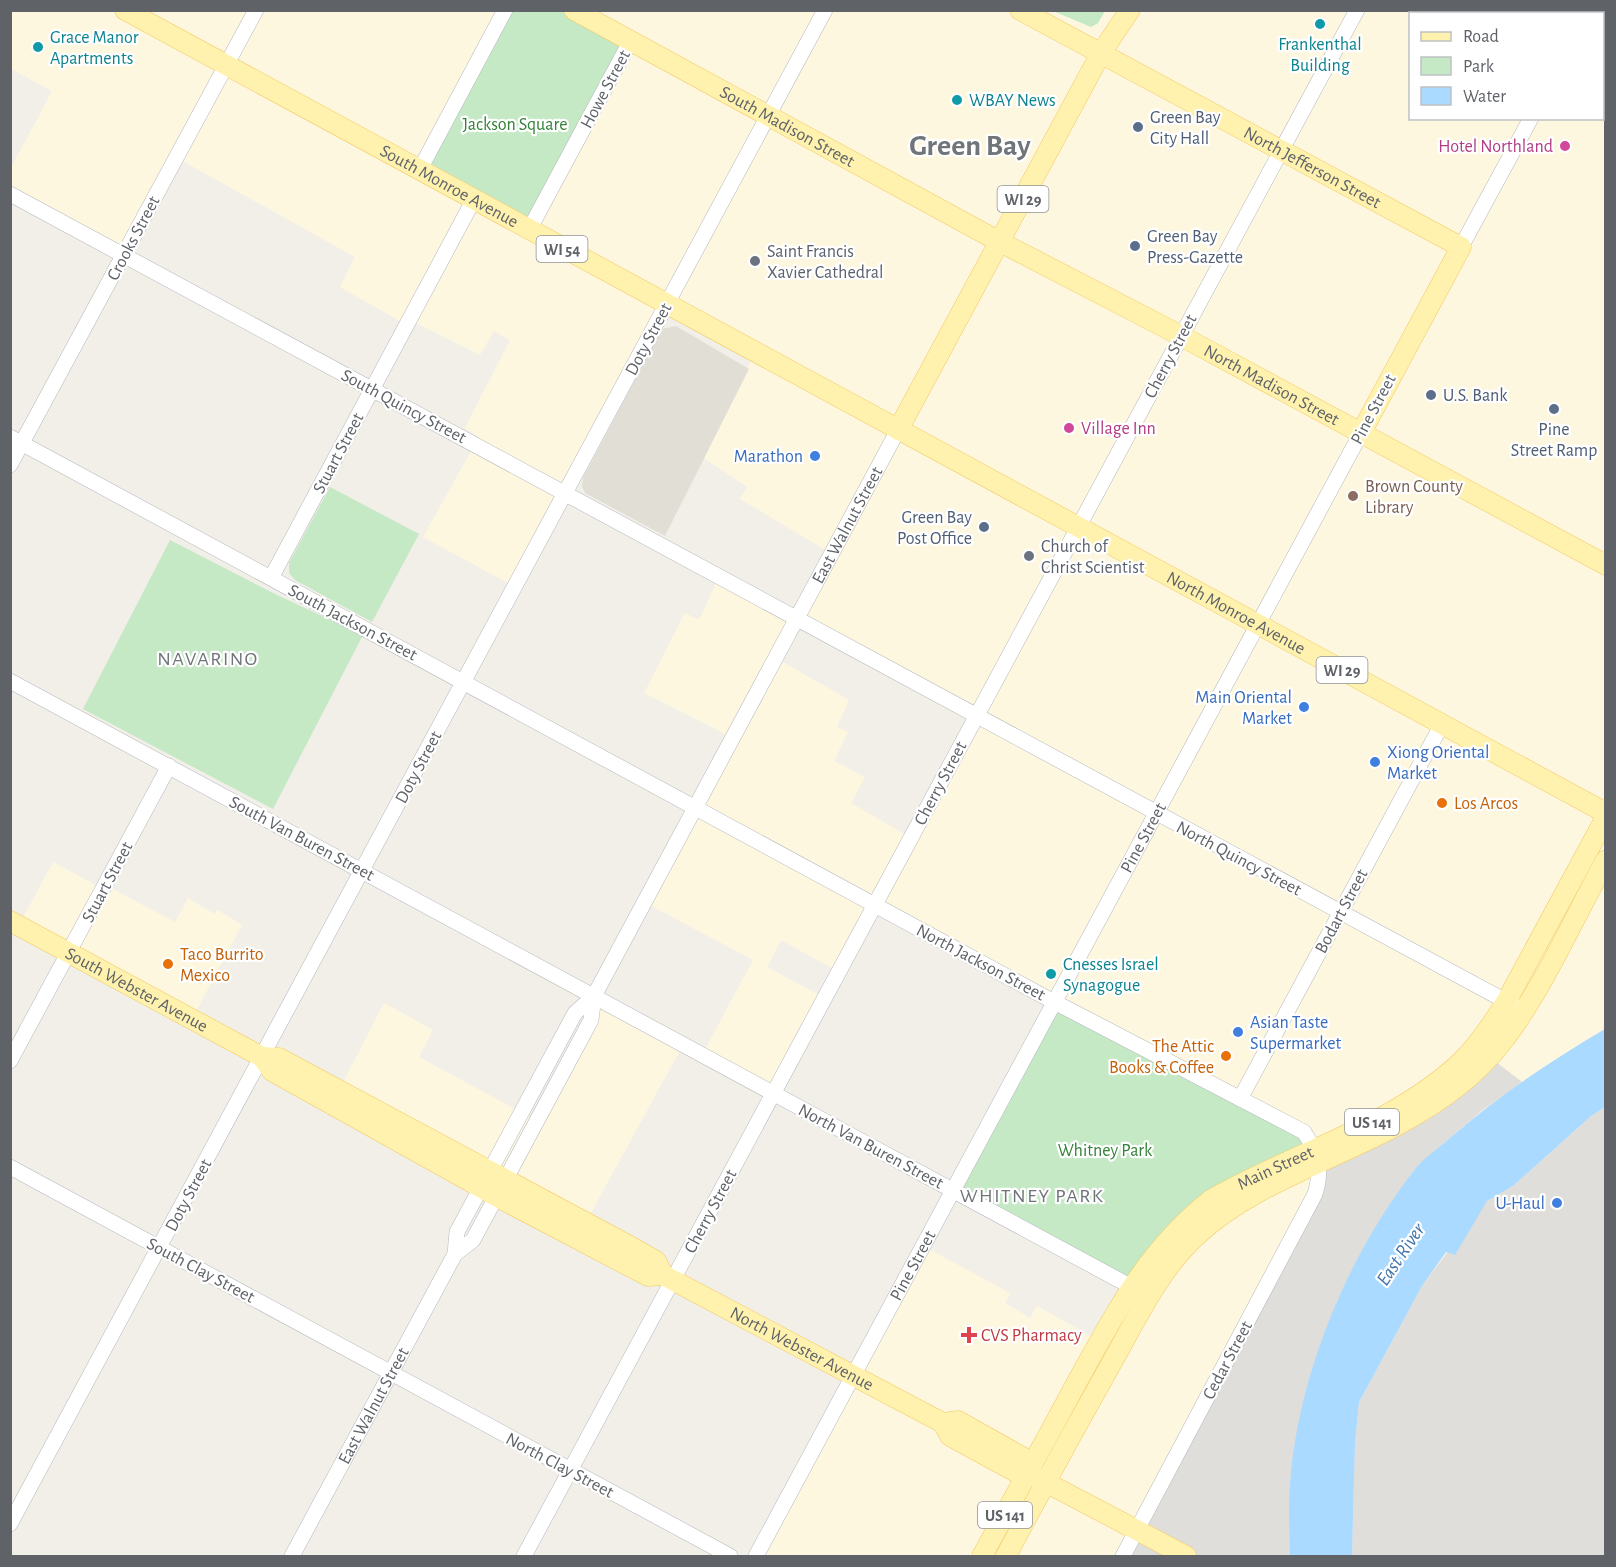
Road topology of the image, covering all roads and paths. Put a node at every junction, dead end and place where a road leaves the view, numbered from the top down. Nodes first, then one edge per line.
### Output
1 (125, 10) edge
2 (256, 10) edge
3 (505, 10) edge
4 (825, 10) edge
5 (1020, 10) edge
6 (1116, 10) edge
7 (1130, 10) edge
8 (1356, 10) edge
9 (575, 11) edge
10 (630, 42) junction
11 (1101, 53) junction
12 (227, 65) junction
13 (768, 117) junction
14 (1530, 120) edge
15 (1281, 150) junction
16 (418, 171) junction
17 (10, 194) edge
18 (473, 201) junction
19 (529, 230) junction
20 (1000, 242) junction
21 (1461, 247) junction
22 (124, 255) junction
23 (667, 305) junction
24 (1182, 336) junction
25 (372, 389) junction
26 (898, 430) junction
27 (1361, 433) junction
28 (16, 441) edge
29 (10, 465) edge
30 (565, 494) junction
31 (1078, 528) junction
32 (1605, 565) edge
33 (271, 578) junction
34 (797, 619) junction
35 (1257, 625) junction
36 (10, 681) edge
37 (464, 682) junction
38 (976, 716) junction
39 (1442, 724) junction
40 (169, 766) junction
41 (695, 808) junction
42 (1156, 813) junction
43 (1605, 815) edge
44 (1605, 860) edge
45 (362, 871) junction
46 (875, 905) junction
47 (1340, 913) junction
48 (10, 921) edge
49 (69, 953) junction
50 (594, 996) junction
51 (1054, 1002) junction
52 (1506, 1002) junction
53 (1524, 1011) junction
54 (262, 1057) junction
55 (10, 1061) edge
56 (773, 1093) junction
57 (1240, 1099) junction
58 (1317, 1158) junction
59 (10, 1167) edge
60 (493, 1183) junction
61 (953, 1191) junction
62 (159, 1248) junction
63 (668, 1277) junction
64 (1131, 1287) junction
65 (1149, 1296) junction
66 (391, 1373) junction
67 (853, 1376) junction
68 (571, 1470) junction
69 (1036, 1478) junction
70 (10, 1524) edge
71 (1136, 1530) junction
72 (292, 1557) edge
73 (524, 1557) edge
74 (730, 1557) edge
75 (756, 1557) edge
76 (982, 1557) edge
77 (1006, 1557) edge
78 (1123, 1557) edge
79 (1186, 1557) edge

1 - 12 main road, South Monroe Avenue / WI 54
2 - 12 street, Crooks Street
3 - 16 street
4 - 13 street, Doty Street
5 - 11 main road, North Jefferson Street
6 - 11 main road, East Walnut Street / WI 29
7 - 11 main road, East Walnut Street / WI 29
8 - 15 street, Cherry Street
9 - 10 main road, South Madison Street
10 - 13 main road, South Madison Street
10 - 19 street, Howe Street
11 - 15 main road, North Jefferson Street
11 - 20 main road, East Walnut Street / WI 29
12 - 16 main road, South Monroe Avenue / WI 54
12 - 22 street, Crooks Street
13 - 20 main road, South Madison Street
13 - 23 street, Doty Street
14 - 21 street, Pine Street
15 - 21 main road, North Jefferson Street
15 - 24 street, Cherry Street
16 - 18 main road, South Monroe Avenue / WI 54
17 - 22 street, South Quincy Street
18 - 19 main road, South Monroe Avenue / WI 54
18 - 25 street, Stuart Street
19 - 23 main road, South Monroe Avenue / WI 54
20 - 24 main road, North Madison Street
20 - 26 main road, East Walnut Street / WI 29
21 - 27 main road, Pine Street
22 - 25 street, South Quincy Street
22 - 28 street, Crooks Street
23 - 26 main road, South Monroe Avenue / WI 54
23 - 30 street, Doty Street
24 - 27 main road, North Madison Street
24 - 31 street, Cherry Street
25 - 30 street, South Quincy Street
25 - 33 street, Stuart Street
26 - 31 main road, North Monroe Avenue / WI 29
26 - 34 street, East Walnut Street
27 - 32 main road, North Madison Street
27 - 35 street, Pine Street
28 - 29 street, Crooks Street
28 - 33 street, South Jackson Street
30 - 34 street, South Quincy Street
30 - 37 street, Doty Street
31 - 35 main road, North Monroe Avenue / WI 29
31 - 38 street, Cherry Street
33 - 37 street, South Jackson Street
34 - 38 street, North Quincy Street
34 - 41 street, East Walnut Street
35 - 39 main road, North Monroe Avenue / WI 29
35 - 42 street, Pine Street
36 - 40 street, South Van Buren Street
37 - 41 street, South Jackson Street
37 - 45 street, Doty Street
38 - 42 street, North Quincy Street
38 - 46 street, Cherry Street
39 - 43 main road, North Monroe Avenue / WI 29
39 - 47 street, Bodart Street
40 - 45 street, South Van Buren Street
40 - 49 street, Stuart Street
41 - 46 street, North Jackson Street
41 - 50 street, East Walnut Street
42 - 47 street, North Quincy Street
42 - 51 street, Pine Street
43 - 52 main road, Main Street / US 141
44 - 53 main road, Main Street / US 141
45 - 50 street, South Van Buren Street
45 - 54 street, Doty Street
46 - 51 street, North Jackson Street
46 - 56 street, Cherry Street
47 - 52 street, North Quincy Street
47 - 57 street, Bodart Street
48 - 49 main road, South Webster Avenue
49 - 54 main road, South Webster Avenue
49 - 55 street, Stuart Street
50 - 56 street, North Van Buren Street
50 - 60 street, East Walnut Street
51 - 57 street, North Jackson Street
51 - 61 street, Pine Street
52 - 53 street, North Quincy Street
52 - 58 main road, Main Street / US 141
53 - 58 main road, Main Street / US 141
54 - 60 main road, South Webster Avenue
54 - 62 street, Doty Street
56 - 61 street, North Van Buren Street
56 - 63 street, Cherry Street
57 - 58 street, North Jackson Street
58 - 64 main road, Main Street / US 141
58 - 65 main road, Main Street / US 141
58 - 71 street, Cedar Street
59 - 62 street, South Clay Street
60 - 63 main road, North Webster Avenue
60 - 66 street, East Walnut Street
61 - 64 street, North Van Buren Street
61 - 67 street, Pine Street
62 - 66 street, South Clay Street
62 - 70 street, Doty Street
63 - 67 main road, North Webster Avenue
63 - 68 street, Cherry Street
64 - 65 street, North Van Buren Street
64 - 69 main road, Main Street / US 141
65 - 69 main road, Main Street / US 141
66 - 68 street, North Clay Street
66 - 72 street, East Walnut Street
67 - 69 main road, North Webster Avenue
67 - 75 street, Pine Street
68 - 73 street, Cherry Street
68 - 74 street, North Clay Street
69 - 71 main road, North Webster Avenue
69 - 76 main road, Main Street / US 141
69 - 77 main road, Main Street / US 141
71 - 78 street, Cedar Street
71 - 79 main road, North Webster Avenue

